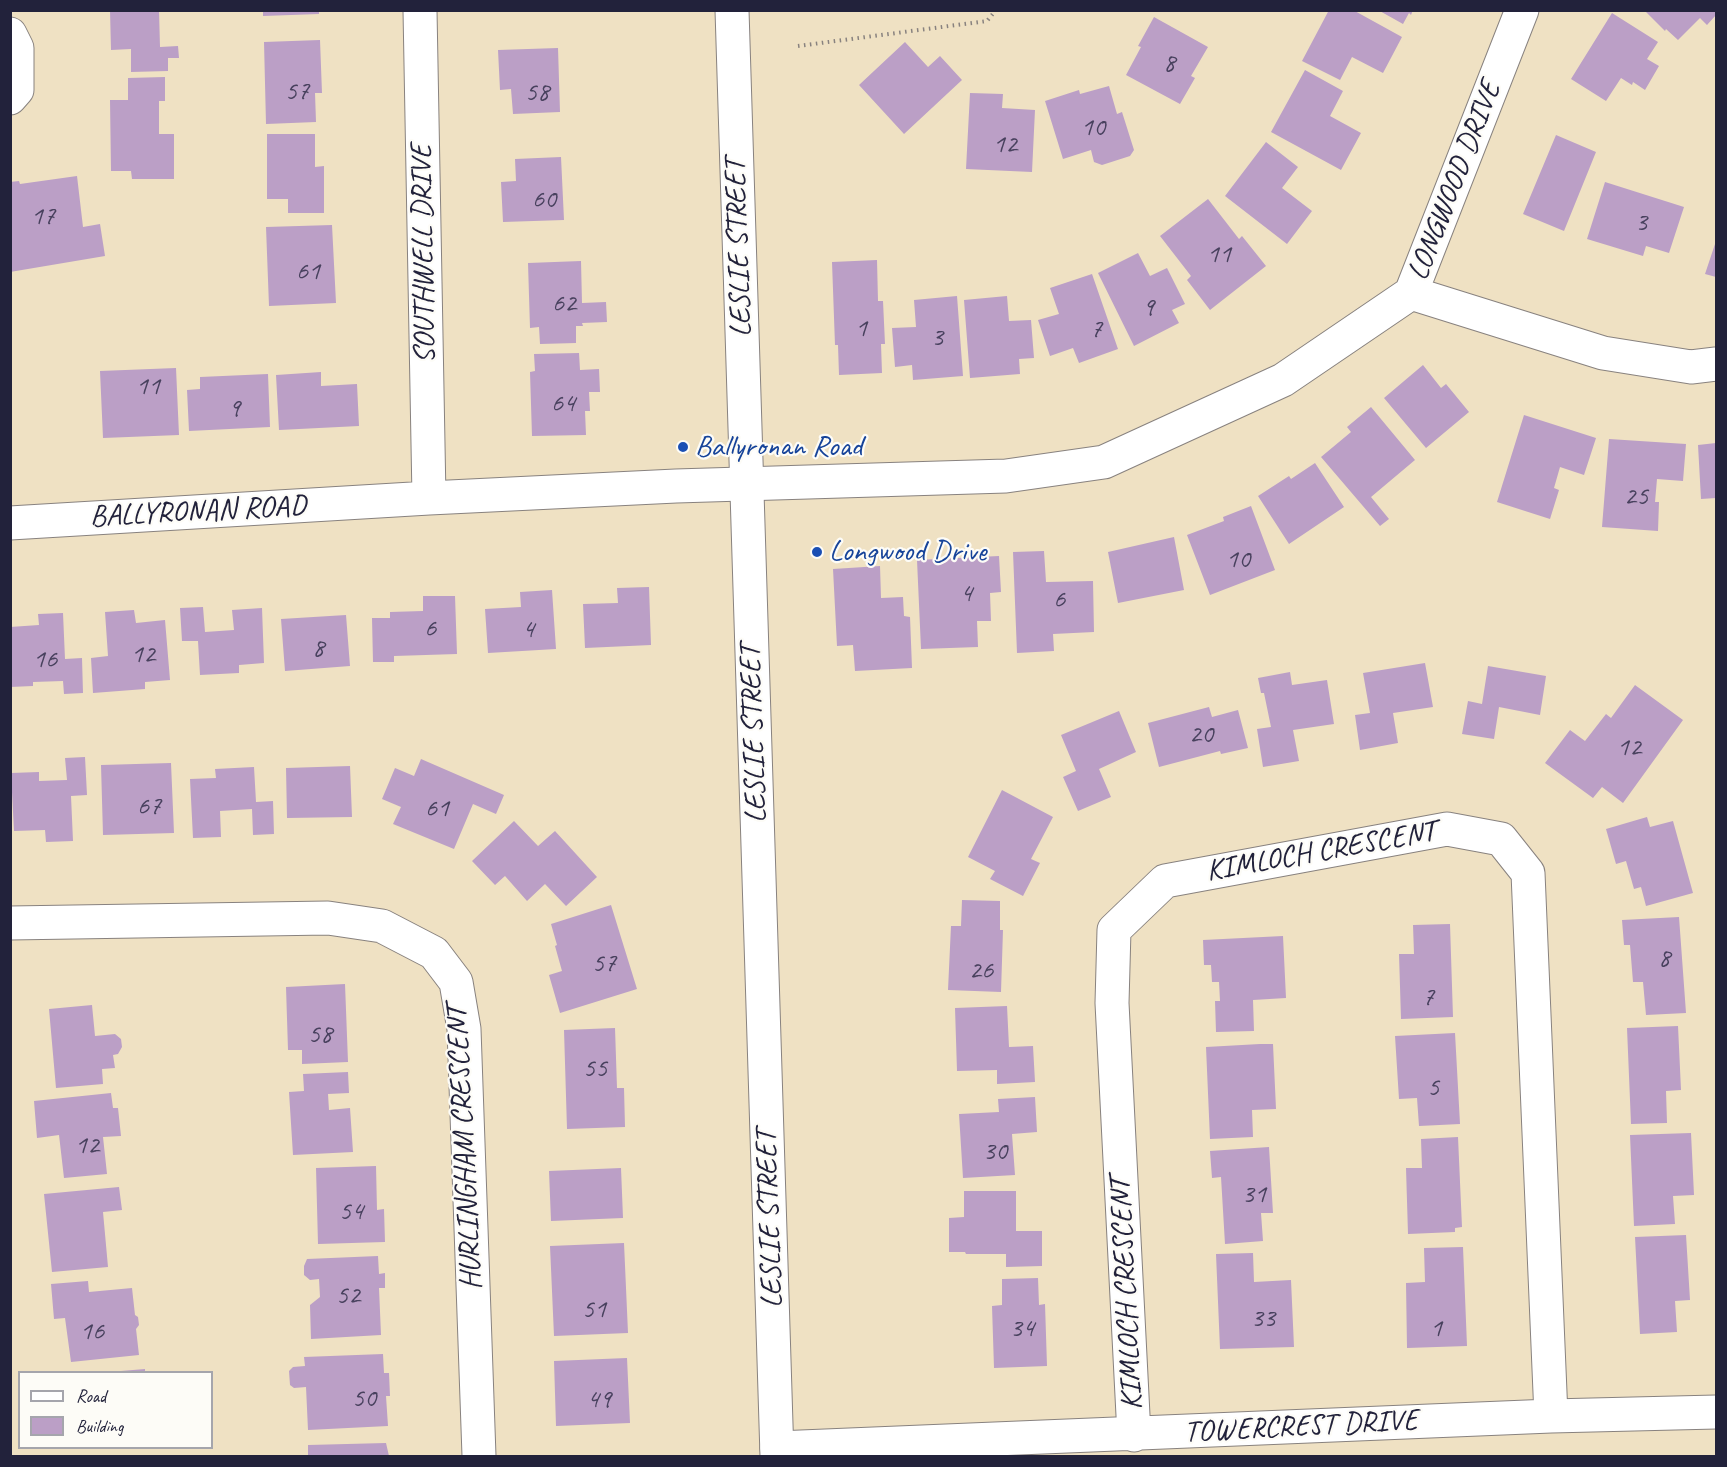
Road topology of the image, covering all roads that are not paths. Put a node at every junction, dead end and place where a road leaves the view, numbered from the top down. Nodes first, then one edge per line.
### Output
1 (420, 10) edge
2 (732, 10) edge
3 (1522, 10) edge
4 (10, 34) edge
5 (10, 98) edge
6 (1411, 293) junction
7 (1716, 364) edge
8 (746, 483) junction
9 (429, 498) junction
10 (10, 523) edge
11 (10, 923) edge
12 (1716, 1412) edge
13 (1551, 1416) junction
14 (1134, 1435) junction
15 (777, 1453) edge
16 (479, 1456) edge

1 - 9 street, SOUTHWELL DRIVE
2 - 8 street, LESLIE STREET
3 - 6 street, LONGWOOD DRIVE
4 - 5 street
6 - 7 street
6 - 8 street, LONGWOOD DRIVE
8 - 9 street, BALLYRONAN ROAD
8 - 15 street, LESLIE STREET
9 - 10 street, BALLYRONAN ROAD
11 - 16 street, HURLINGHAM CRESCENT
12 - 13 street, TOWERCREST DRIVE
13 - 14 street, TOWERCREST DRIVE
13 - 14 street, KIMLOCH CRESCENT
14 - 15 street, TOWERCREST DRIVE

